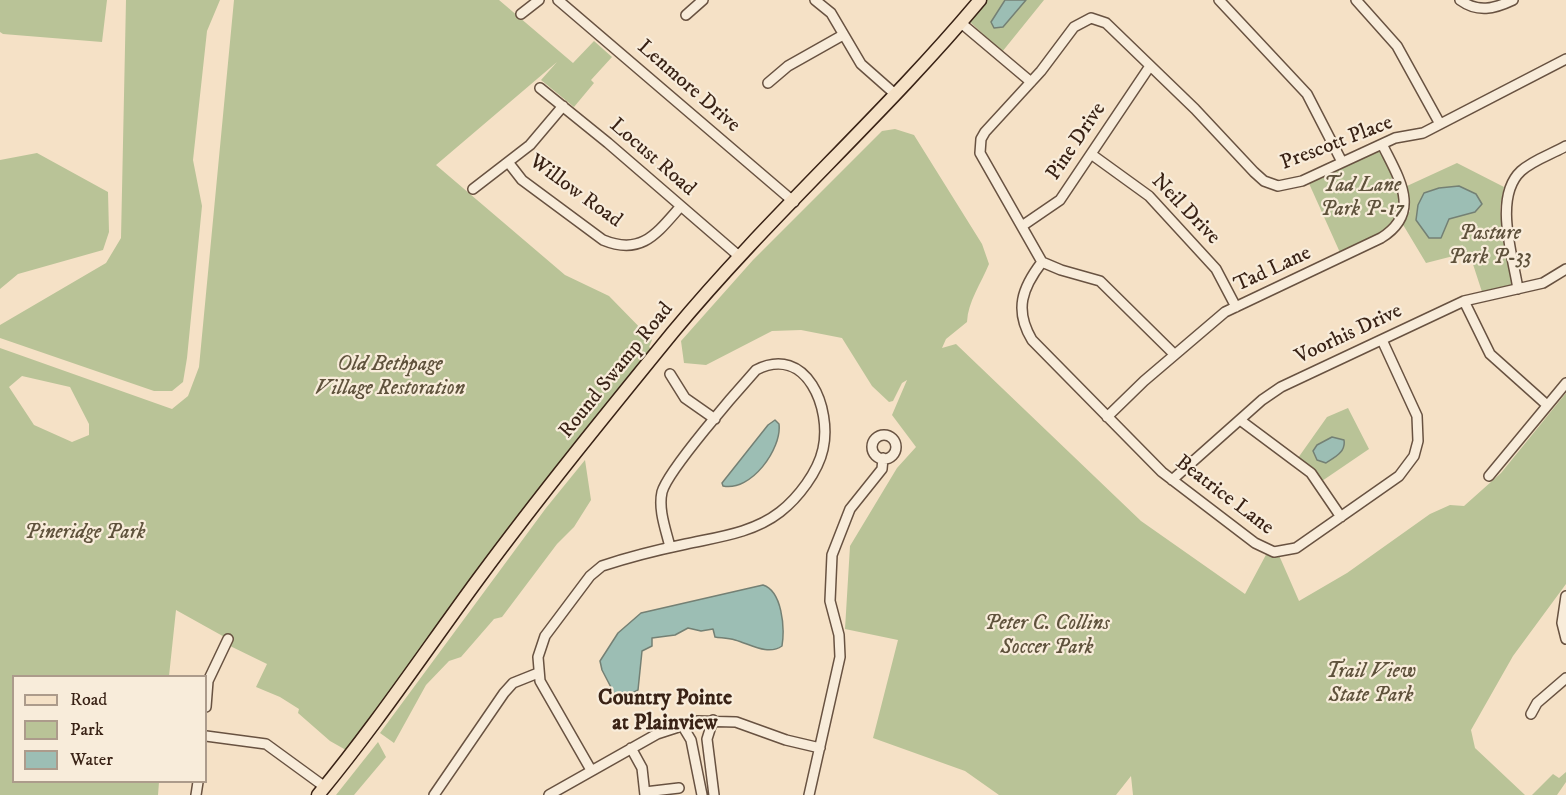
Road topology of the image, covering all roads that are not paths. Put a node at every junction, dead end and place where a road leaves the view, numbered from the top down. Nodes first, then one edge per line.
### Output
1 (540, 0) edge
2 (558, 0) edge
3 (703, 0) edge
4 (815, 0) edge
5 (980, 0) edge
6 (1219, 0) edge
7 (1356, 0) edge
8 (1460, 0) edge
9 (1514, 0) edge
10 (520, 14) dead end
11 (686, 15) dead end
12 (961, 23) junction
13 (843, 35) junction
14 (1566, 58) edge
15 (1150, 66) junction
16 (1031, 82) junction
17 (768, 83) dead end
18 (540, 88) dead end
19 (895, 94) junction
20 (563, 106) junction
21 (1440, 124) junction
22 (1382, 144) junction
23 (1566, 146) edge
24 (1090, 154) junction
25 (508, 162) junction
26 (1342, 162) junction
27 (472, 189) dead end
28 (794, 202) junction
29 (681, 206) junction
30 (1022, 226) junction
31 (740, 257) junction
32 (1042, 262) junction
33 (1566, 269) edge
34 (1518, 289) junction
35 (1464, 301) junction
36 (1236, 307) junction
37 (1382, 340) junction
38 (1174, 354) junction
39 (670, 375) dead end
40 (1566, 383) edge
41 (1547, 405) junction
42 (1107, 417) junction
43 (715, 419) junction
44 (1240, 420) junction
45 (884, 458) dead end
46 (1489, 476) dead end
47 (1172, 480) junction
48 (1341, 516) junction
49 (670, 547) junction
50 (1566, 596) edge
51 (228, 639) dead end
52 (1566, 639) edge
53 (538, 673) junction
54 (1566, 678) edge
55 (207, 694) edge
56 (1531, 714) dead end
57 (713, 720) junction
58 (682, 725) junction
59 (207, 736) edge
60 (631, 748) junction
61 (820, 748) junction
62 (591, 770) junction
63 (679, 788) dead end
64 (322, 791) edge
65 (645, 794) edge
66 (434, 795) edge
67 (549, 795) edge
68 (702, 795) edge
69 (714, 795) edge
70 (809, 795) edge

1 - 10 street
2 - 28 street, Lenmore Drive
3 - 11 street
4 - 13 street
5 - 12 main road, Round Swamp Road
6 - 26 street
7 - 21 street
8 - 9 street
12 - 16 street
12 - 19 main road, Round Swamp Road
13 - 17 street
13 - 19 street
14 - 21 street, Prescott Place
15 - 16 street, Prescott Place
15 - 24 street, Pine Drive
15 - 26 street, Prescott Place
16 - 30 street
18 - 20 street, Locust Road
19 - 28 main road, Round Swamp Road
20 - 25 street
20 - 29 street, Locust Road
21 - 22 street, Prescott Place
22 - 26 street, Prescott Place
22 - 36 street, Tad Lane
23 - 34 street
24 - 30 street, Pine Drive
24 - 36 street, Neil Drive
25 - 27 street
25 - 29 street, Willow Road
28 - 31 main road, Round Swamp Road
29 - 31 street, Locust Road
30 - 32 street
31 - 64 main road, Round Swamp Road
32 - 38 street
32 - 42 street, Beatrice Lane
33 - 34 street, Voorhis Drive
34 - 35 street, Voorhis Drive
35 - 37 street, Voorhis Drive
35 - 41 street
36 - 38 street, Tad Lane
37 - 44 street, Voorhis Drive
37 - 48 street, Beatrice Lane
38 - 42 street, Tad Lane
39 - 43 street
40 - 41 street
41 - 46 street
42 - 47 street, Beatrice Lane
43 - 49 street
43 - 49 street
44 - 47 street, Voorhis Drive
44 - 48 street
45 - 61 street
47 - 48 street, Beatrice Lane
49 - 53 street
50 - 52 street
51 - 55 street
53 - 62 street
53 - 66 street
54 - 56 street
57 - 58 street
57 - 61 street
57 - 69 street
58 - 60 street
58 - 68 street
59 - 64 street
60 - 62 street
60 - 65 street
61 - 70 street
62 - 67 street
63 - 65 street

